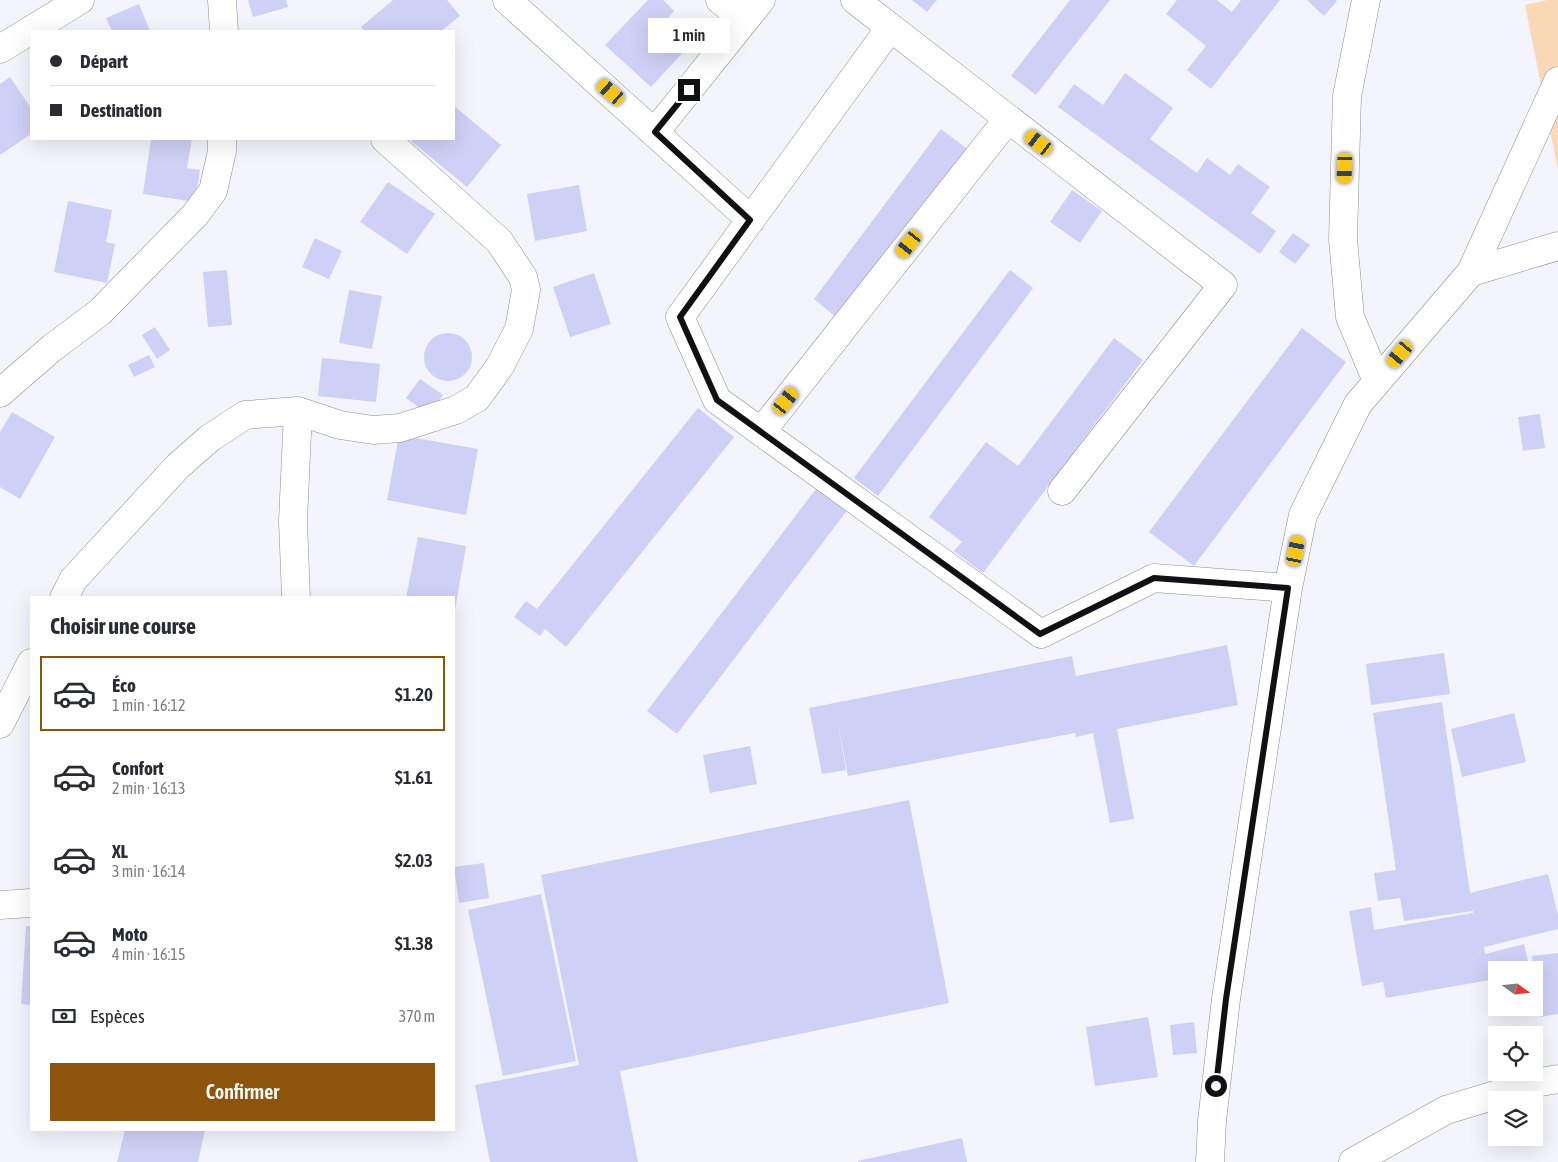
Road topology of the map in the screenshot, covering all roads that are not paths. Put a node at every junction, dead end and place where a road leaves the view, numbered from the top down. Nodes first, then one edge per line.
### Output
1 (80, 0) edge
2 (507, 0) edge
3 (720, 0) edge
4 (855, 0) edge
5 (1366, 0) edge
6 (753, 10) edge
7 (890, 28) junction
8 (31, 30) edge
9 (30, 31) edge
10 (0, 49) edge
11 (1558, 81) edge
12 (1008, 119) junction
13 (655, 132) junction
14 (222, 140) edge
15 (386, 140) edge
16 (750, 220) junction
17 (1558, 246) edge
18 (1470, 272) junction
19 (1377, 381) junction
20 (0, 393) edge
21 (298, 411) junction
22 (761, 432) junction
23 (1062, 491) dead end
24 (1288, 588) junction
25 (65, 596) edge
26 (296, 596) edge
27 (30, 665) edge
28 (0, 724) edge
29 (30, 903) edge
30 (0, 905) edge
31 (1558, 1079) edge
32 (1210, 1162) edge
33 (1353, 1162) edge

1 - 8 street
2 - 13 street
3 - 6 street
4 - 7 street
5 - 19 street
6 - 13 street
7 - 12 street
7 - 16 street
9 - 10 street
11 - 18 street
12 - 22 street
12 - 23 street
13 - 16 street
14 - 20 street
15 - 21 street
16 - 22 street
17 - 18 street
18 - 19 street
19 - 24 street
21 - 25 street
21 - 26 street
22 - 24 street
24 - 32 street
27 - 28 street
29 - 30 street
31 - 33 street

